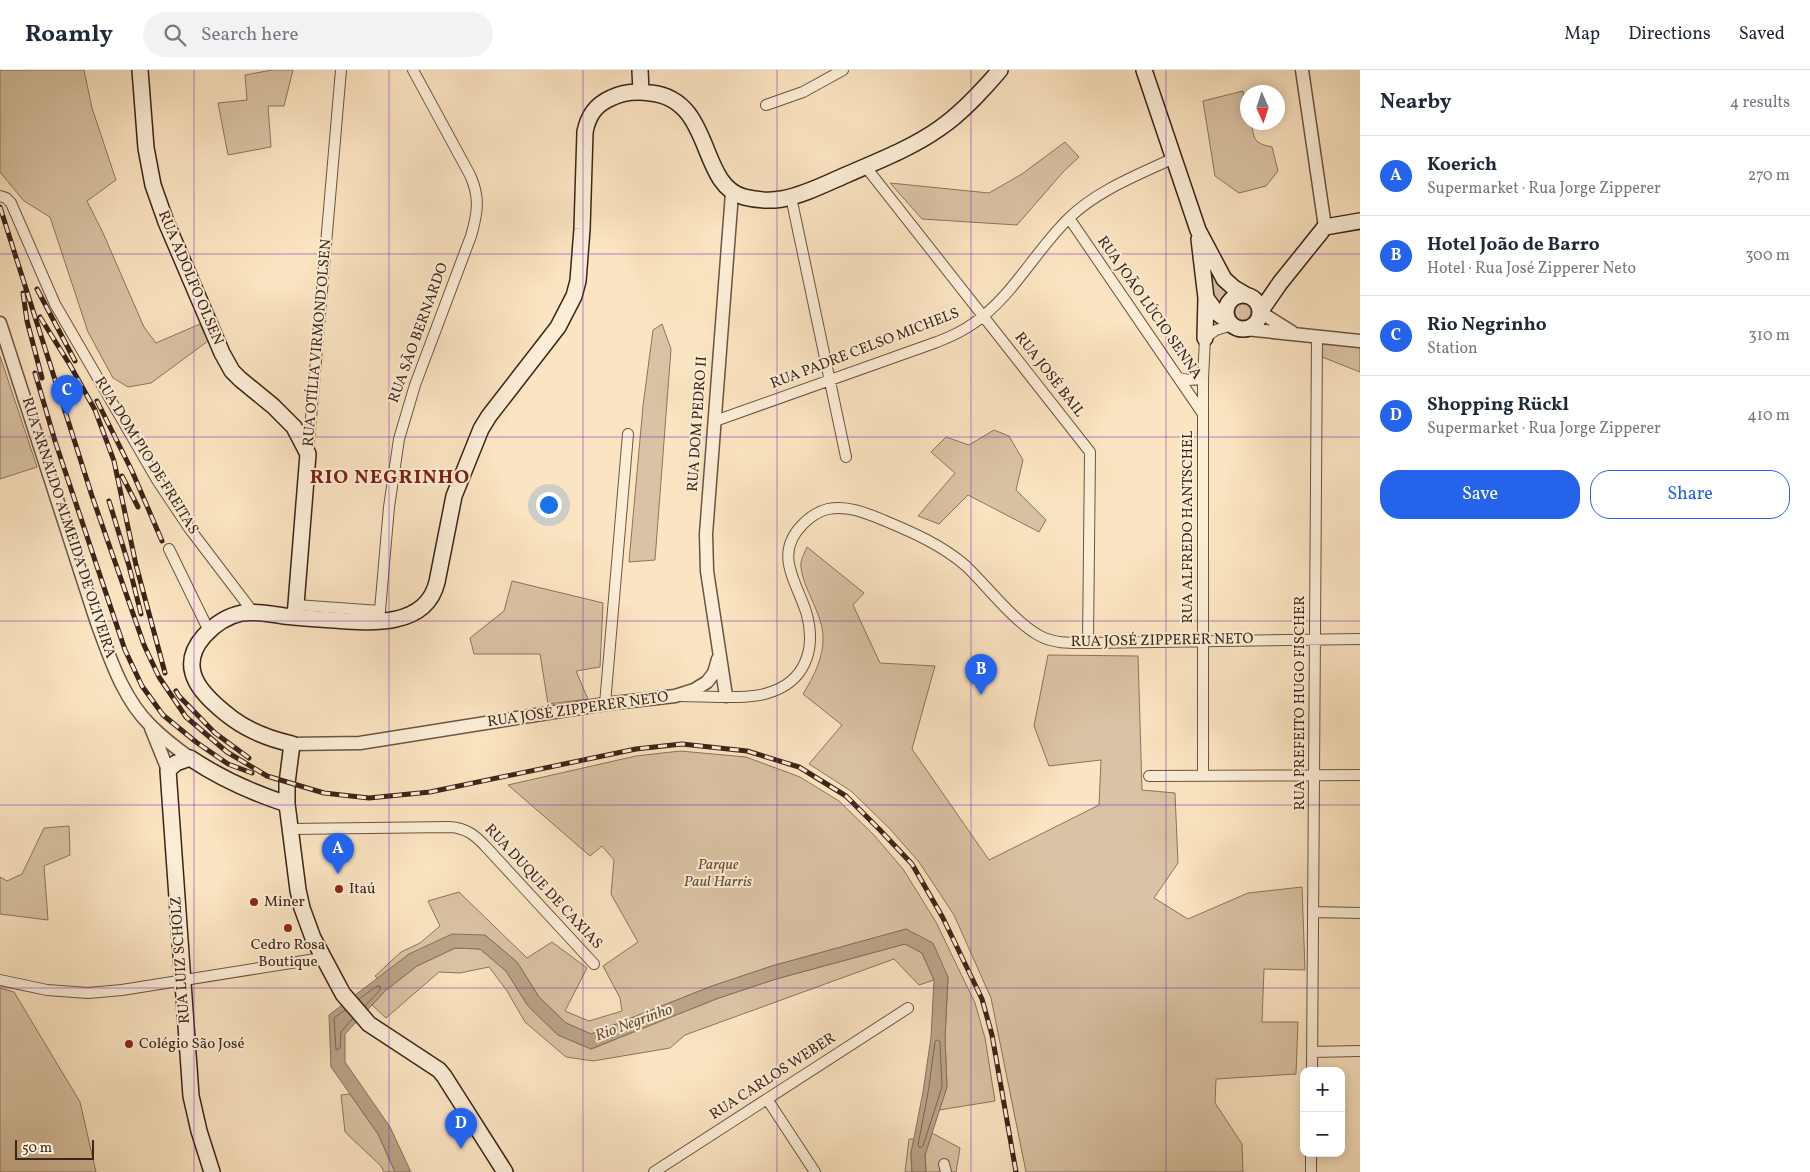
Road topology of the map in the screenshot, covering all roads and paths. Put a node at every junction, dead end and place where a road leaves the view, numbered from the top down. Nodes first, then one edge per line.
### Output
1 (140, 70) edge
2 (413, 70) edge
3 (640, 70) edge
4 (843, 70) edge
5 (1000, 70) edge
6 (1144, 70) edge
7 (1302, 70) edge
8 (342, 72) edge
9 (641, 92) junction
10 (766, 105) dead end
11 (1174, 158) junction
12 (865, 166) junction
13 (732, 193) junction
14 (0, 196) edge
15 (792, 197) junction
16 (1069, 218) junction
17 (1360, 220) edge
18 (1325, 227) junction
19 (1198, 230) junction
20 (1280, 283) junction
21 (1249, 296) junction
22 (1206, 298) junction
23 (1260, 312) junction
24 (984, 316) junction
25 (0, 323) edge
26 (1235, 325) junction
27 (1294, 334) junction
28 (1317, 336) junction
29 (1205, 338) junction
30 (1360, 340) edge
31 (1179, 378) junction
32 (1203, 379) junction
33 (829, 380) junction
34 (1204, 415) junction
35 (715, 421) junction
36 (628, 434) dead end
37 (308, 454) junction
38 (846, 456) dead end
39 (169, 549) dead end
40 (296, 611) junction
41 (253, 612) junction
42 (380, 616) junction
43 (209, 631) junction
44 (1360, 638) edge
45 (1315, 639) junction
46 (1202, 640) junction
47 (1088, 643) junction
48 (719, 657) junction
49 (675, 696) junction
50 (726, 696) junction
51 (604, 704) junction
52 (150, 726) junction
53 (292, 744) junction
54 (190, 758) junction
55 (168, 770) junction
56 (1314, 775) junction
57 (1360, 775) edge
58 (1149, 776) dead end
59 (1203, 776) junction
60 (287, 804) junction
61 (290, 829) junction
62 (1313, 912) junction
63 (1360, 913) edge
64 (322, 958) junction
65 (594, 964) dead end
66 (0, 980) edge
67 (182, 980) junction
68 (908, 1008) dead end
69 (1360, 1051) edge
70 (1312, 1052) junction
71 (1312, 1067) edge
72 (767, 1099) junction
73 (1311, 1157) edge
74 (212, 1172) edge
75 (505, 1172) edge
76 (654, 1172) edge
77 (815, 1172) edge
78 (1311, 1172) edge

1 - 37 main road, RUA ADOLFO OLSEN
2 - 42 street, RUA SÃO BERNARDO
3 - 9 main road
4 - 10 street
5 - 12 main road
6 - 11 main road
7 - 18 street
8 - 37 street, RUA OTÍLIA VIRMOND OLSEN
9 - 13 main road
9 - 42 main road
11 - 16 street, RUA PADRE CELSO MICHELS
11 - 19 main road
12 - 15 main road
12 - 24 street, RUA JOSÉ BAIL
13 - 15 main road
13 - 35 street, RUA DOM PEDRO II
14 - 41 street, RUA DOM PIO DE FREITAS
15 - 33 street
16 - 24 street, RUA PADRE CELSO MICHELS
16 - 31 street, RUA JOÃO LÚCIO SENNA
17 - 18 main road
18 - 20 main road
19 - 21 main road
19 - 22 main road
20 - 21 main road
20 - 23 main road
21 - 23 main road
21 - 26 main road
22 - 26 main road
22 - 29 main road
23 - 26 main road
23 - 27 street
24 - 33 street, RUA PADRE CELSO MICHELS
24 - 47 street, RUA JOSÉ BAIL
25 - 52 street, RUA ARNALDO ALMEIDA DE OLIVEIRA
26 - 27 street
26 - 29 street
27 - 28 street
28 - 30 street
28 - 45 street, RUA PREFEITO HUGO FISCHER
29 - 32 street, RUA ALFREDO HANTSCHEL
31 - 32 street
31 - 34 street, RUA JOÃO LÚCIO SENNA
32 - 34 street, RUA ALFREDO HANTSCHEL
33 - 35 street, RUA PADRE CELSO MICHELS
33 - 38 street
34 - 46 street, RUA ALFREDO HANTSCHEL
35 - 48 street, RUA DOM PEDRO II
36 - 51 street
37 - 40 main road, RUA OTÍLIA VIRMOND OLSEN
39 - 43 street
40 - 41 main road
40 - 42 main road
41 - 43 main road, RUA JOSÉ ZIPPERER NETO
43 - 53 main road, RUA JOSÉ ZIPPERER NETO
44 - 45 street, RUA JOSÉ ZIPPERER NETO
45 - 46 street, RUA JOSÉ ZIPPERER NETO
45 - 56 street, RUA PREFEITO HUGO FISCHER
46 - 47 street, RUA JOSÉ ZIPPERER NETO
46 - 59 street, RUA ALFREDO HANTSCHEL
47 - 50 street, RUA JOSÉ ZIPPERER NETO
48 - 49 street
48 - 50 street, RUA DOM PEDRO II
49 - 50 street, RUA JOSÉ ZIPPERER NETO
49 - 51 street, RUA JOSÉ ZIPPERER NETO
51 - 53 street, RUA JOSÉ ZIPPERER NETO
52 - 54 street, RUA ARNALDO ALMEIDA DE OLIVEIRA
52 - 55 street, RUA ARNALDO ALMEIDA DE OLIVEIRA
53 - 60 main road
54 - 55 main road
54 - 60 main road, RUA ARNALDO ALMEIDA DE OLIVEIRA
55 - 67 main road, RUA LUIZ SCHOLZ
56 - 57 street
56 - 59 street
56 - 62 street, RUA PREFEITO HUGO FISCHER
58 - 59 street
60 - 61 main road
61 - 64 main road
61 - 65 street, RUA DUQUE DE CAXIAS
62 - 63 street
62 - 70 street, RUA PREFEITO HUGO FISCHER
64 - 67 street
64 - 75 main road
66 - 67 street
67 - 74 main road, RUA LUIZ SCHOLZ
68 - 72 street, RUA CARLOS WEBER
69 - 70 street
70 - 71 street, RUA PREFEITO HUGO FISCHER
72 - 76 street, RUA CARLOS WEBER
72 - 77 street
73 - 78 street

